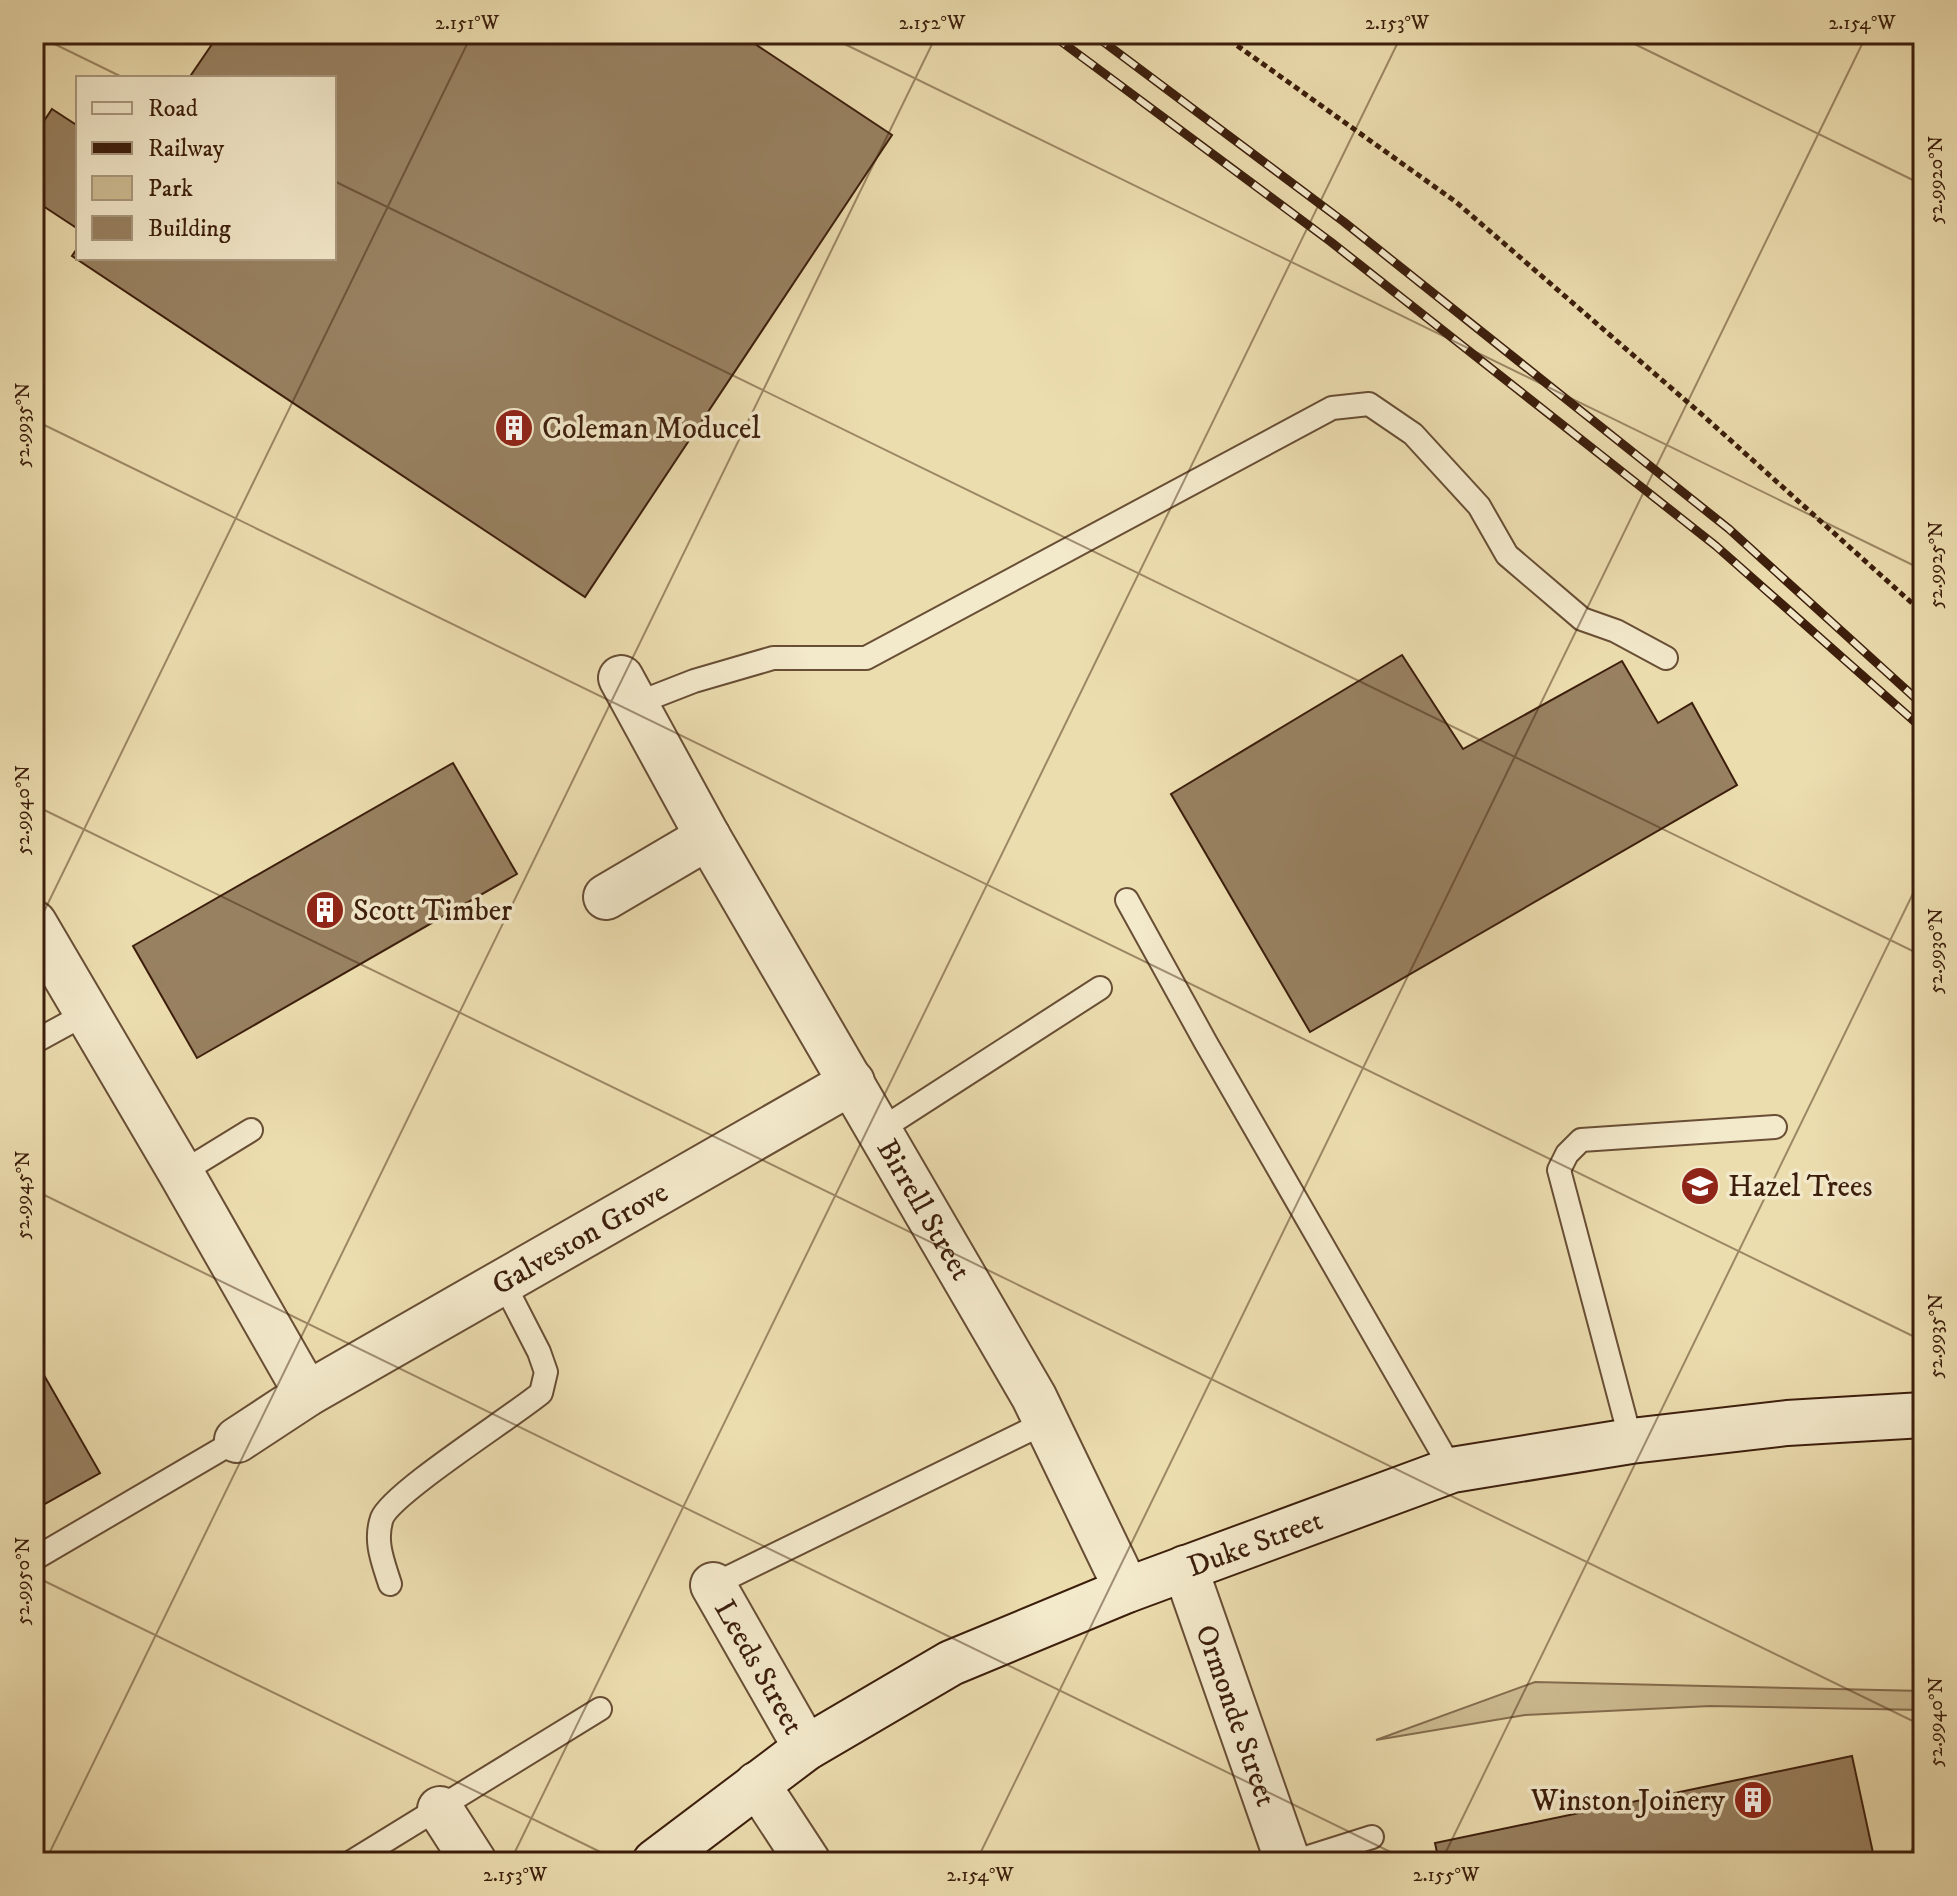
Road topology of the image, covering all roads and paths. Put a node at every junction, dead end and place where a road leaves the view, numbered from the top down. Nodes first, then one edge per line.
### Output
1 (1221, 34) edge
2 (1923, 613) edge
3 (1666, 658) dead end
4 (628, 691) joint
5 (708, 837) junction
6 (606, 897) dead end
7 (1127, 900) dead end
8 (34, 923) edge
9 (1100, 988) dead end
10 (87, 1013) junction
11 (34, 1042) edge
12 (852, 1082) junction
13 (1775, 1127) dead end
14 (251, 1130) dead end
15 (880, 1130) junction
16 (181, 1173) junction
17 (503, 1282) junction
18 (307, 1394) junction
19 (1923, 1415) edge
20 (1046, 1422) junction
21 (237, 1440) joint
22 (1631, 1441) junction
23 (1452, 1470) junction
24 (34, 1559) edge
25 (1185, 1568) junction
26 (390, 1584) dead end
27 (713, 1585) joint
28 (1127, 1590) junction
29 (600, 1709) dead end
30 (806, 1748) junction
31 (757, 1784) junction
32 (440, 1809) junction
33 (1372, 1837) dead end
34 (351, 1862) edge
35 (474, 1862) edge
36 (655, 1862) edge
37 (808, 1862) edge
38 (1291, 1862) edge

1 - 2 path
3 - 4 lane
4 - 5 street, Birrell Street
5 - 6 street
5 - 12 street, Birrell Street
7 - 23 lane
8 - 10 street
9 - 15 lane
10 - 11 lane
10 - 16 street
12 - 15 street, Birrell Street
12 - 17 street, Galveston Grove
13 - 22 lane
14 - 16 lane
15 - 20 street, Birrell Street
16 - 18 street
17 - 18 street, Galveston Grove
17 - 26 lane
18 - 21 street, Galveston Grove
19 - 22 street, Duke Street
20 - 27 lane
20 - 28 street, Birrell Street
21 - 24 lane
22 - 23 street, Duke Street
23 - 25 street, Duke Street
25 - 28 street, Duke Street
25 - 38 street, Ormonde Street
27 - 30 street, Leeds Street
28 - 30 street, Duke Street
29 - 32 lane
30 - 31 street, Duke Street
31 - 36 street, Duke Street
31 - 37 street
32 - 34 lane
32 - 35 street
33 - 38 lane

